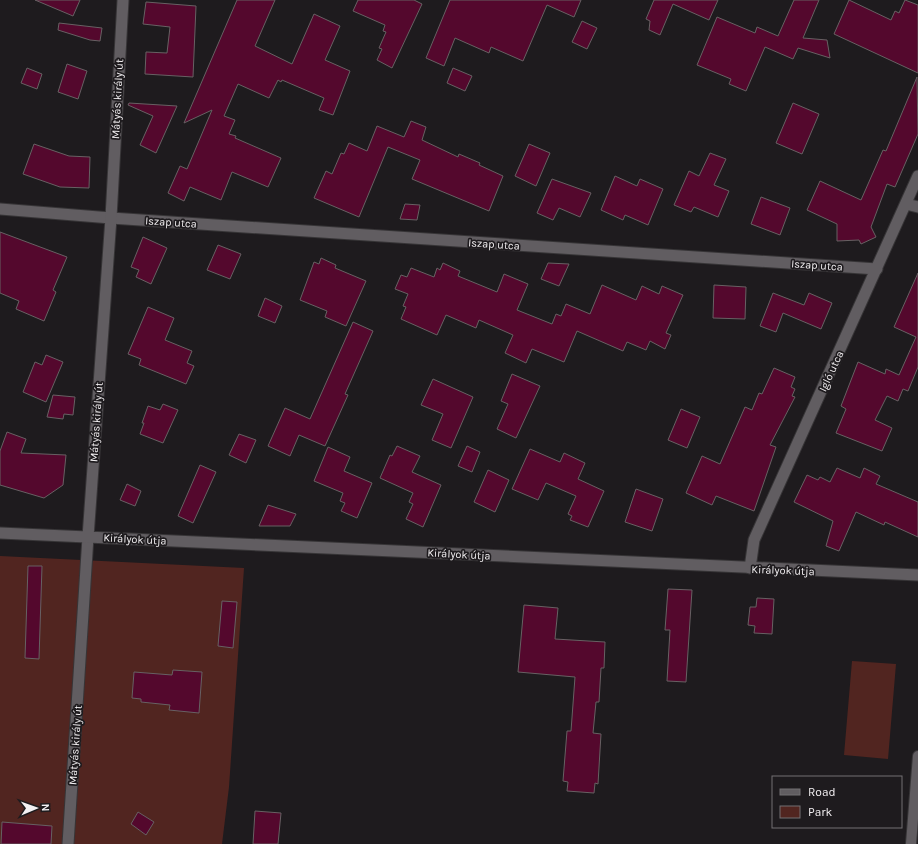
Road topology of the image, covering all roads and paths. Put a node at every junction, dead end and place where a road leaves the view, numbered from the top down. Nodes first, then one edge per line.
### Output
1 (122, 0) edge
2 (918, 176) edge
3 (906, 204) junction
4 (918, 207) edge
5 (0, 209) edge
6 (111, 218) junction
7 (877, 269) junction
8 (0, 533) edge
9 (88, 537) junction
10 (750, 568) junction
11 (918, 575) edge
12 (918, 756) edge
13 (68, 844) edge
14 (911, 844) edge

1 - 6 street, Mátyás király út
2 - 3 street, Igló utca
3 - 4 street
3 - 7 street, Igló utca
5 - 6 street, Iszap utca
6 - 7 street, Iszap utca
6 - 9 street, Mátyás király út
7 - 10 street, Igló utca
8 - 9 street, Királyok útja
9 - 10 street, Királyok útja
9 - 13 street, Mátyás király út
10 - 11 street, Királyok útja
12 - 14 lane

